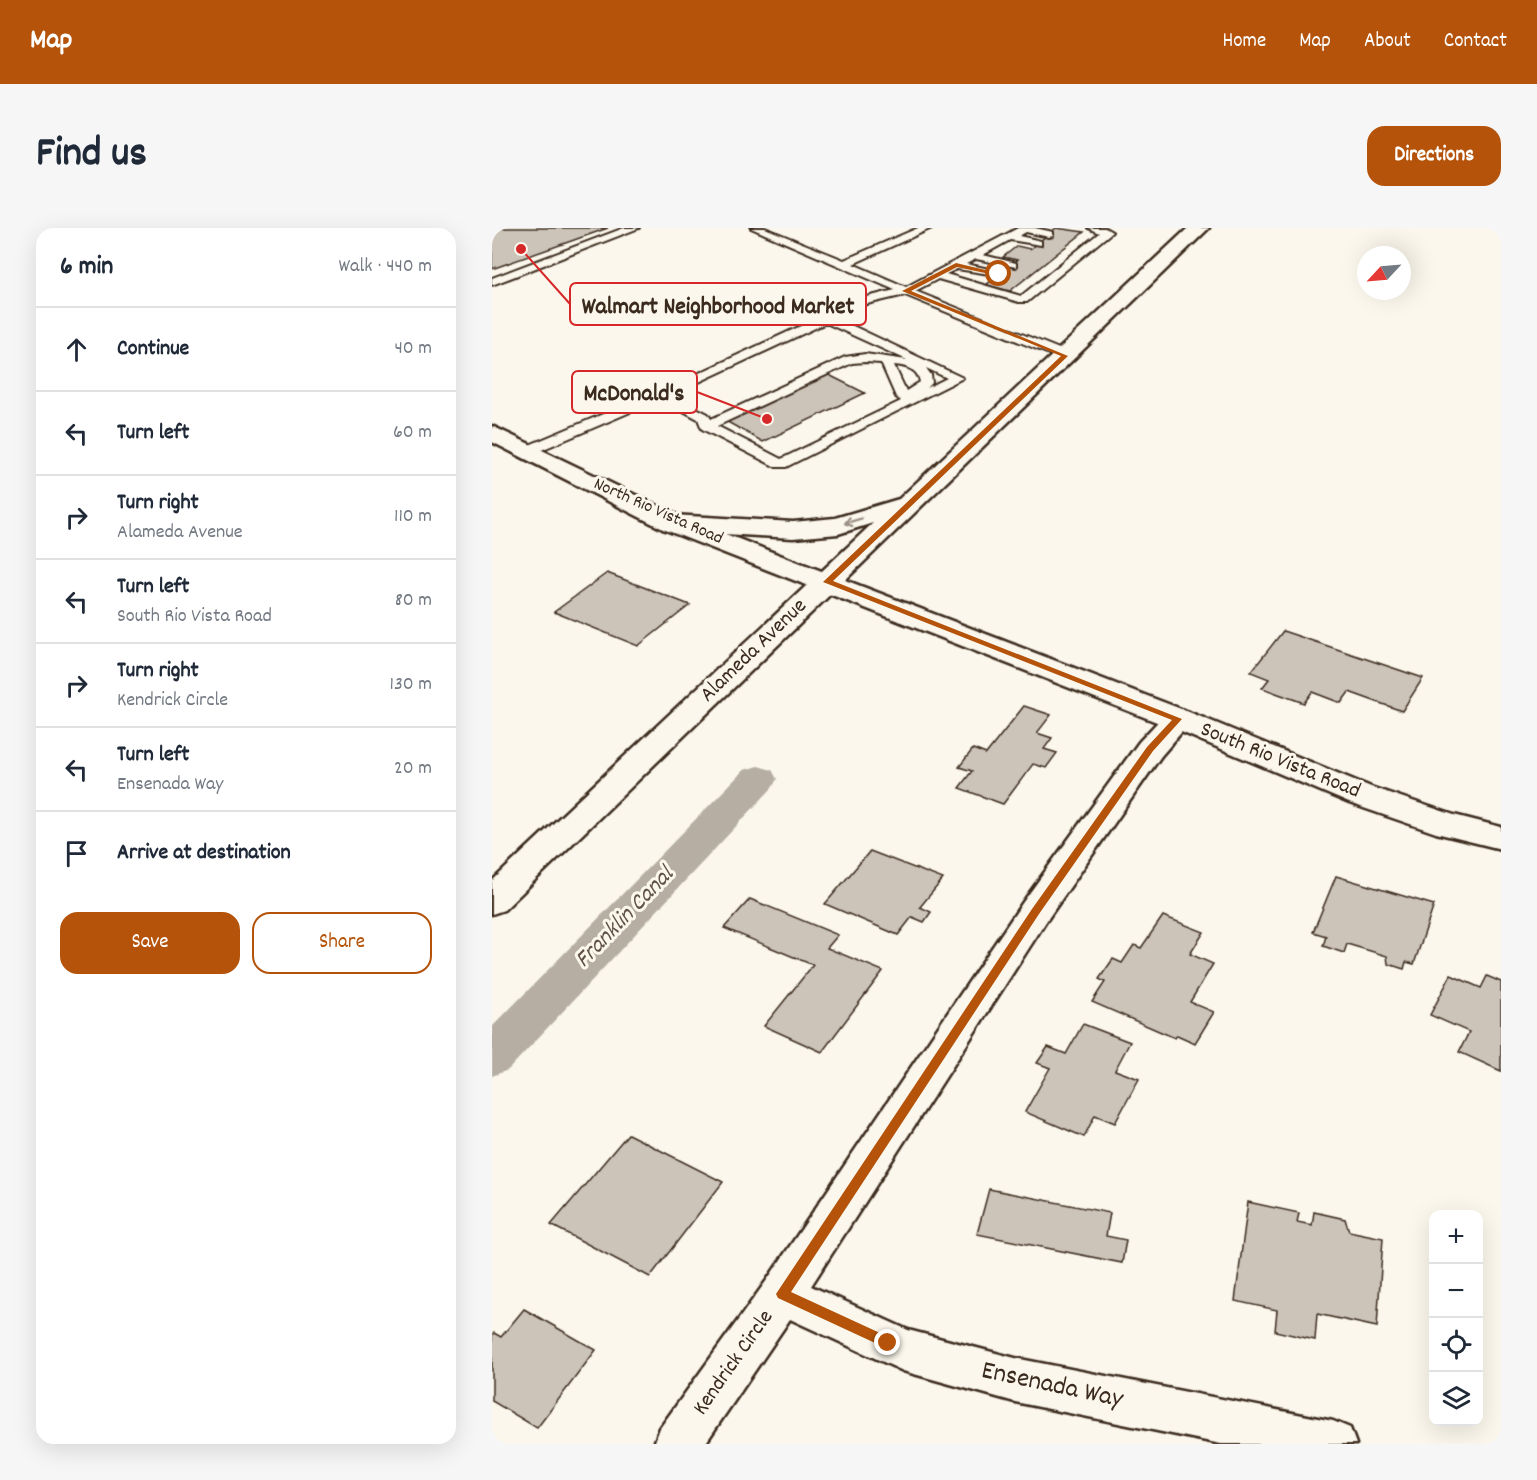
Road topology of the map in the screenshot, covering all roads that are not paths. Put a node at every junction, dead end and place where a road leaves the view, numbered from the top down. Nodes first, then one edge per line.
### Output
1 (634, 228) edge
2 (756, 228) edge
3 (927, 228) edge
4 (1025, 228) edge
5 (1093, 228) edge
6 (1199, 228) edge
7 (1049, 234) dead end
8 (1010, 237) junction
9 (1075, 239) dead end
10 (1037, 243) dead end
11 (1093, 244) junction
12 (1062, 249) dead end
13 (1081, 254) junction
14 (973, 256) junction
15 (844, 264) junction
16 (956, 265) junction
17 (1012, 265) dead end
18 (1036, 270) dead end
19 (937, 274) junction
20 (999, 274) dead end
21 (1054, 275) junction
22 (1024, 280) dead end
23 (492, 282) edge
24 (1042, 285) junction
25 (906, 291) junction
26 (826, 318) junction
27 (873, 340) junction
28 (1065, 356) junction
29 (886, 360) junction
30 (661, 394) junction
31 (902, 397) junction
32 (880, 415) junction
33 (705, 422) junction
34 (492, 434) edge
35 (527, 451) junction
36 (909, 504) junction
37 (672, 523) junction
38 (827, 582) junction
39 (1178, 719) junction
40 (1501, 838) edge
41 (492, 901) edge
42 (782, 1294) junction
43 (677, 1444) edge
44 (1333, 1444) edge

1 - 23 lane
2 - 15 lane
3 - 15 lane
4 - 7 lane
4 - 8 lane
5 - 11 lane
6 - 28 street, Alameda Avenue
8 - 10 lane
8 - 14 lane
9 - 11 lane
11 - 13 lane
12 - 13 lane
13 - 21 lane
14 - 16 lane
14 - 17 lane
15 - 25 lane
16 - 19 lane
16 - 20 lane
18 - 21 lane
19 - 24 lane
19 - 25 lane
21 - 24 lane
22 - 24 lane
25 - 26 lane
25 - 28 lane
26 - 27 lane
26 - 30 lane
27 - 32 lane
27 - 33 lane
28 - 36 street, Alameda Avenue
29 - 31 lane
29 - 31 lane
29 - 33 lane
30 - 33 lane
30 - 35 lane
31 - 32 lane
32 - 33 lane
34 - 35 street, North Rio Vista Road
35 - 37 street, North Rio Vista Road
36 -> 37 street
36 - 38 street, Alameda Avenue
37 - 38 street, North Rio Vista Road
38 - 39 street, South Rio Vista Road
38 - 41 street, Alameda Avenue
39 - 40 street, South Rio Vista Road
39 - 42 street, Kendrick Circle
42 - 43 street, Kendrick Circle
42 - 44 street, Ensenada Way

